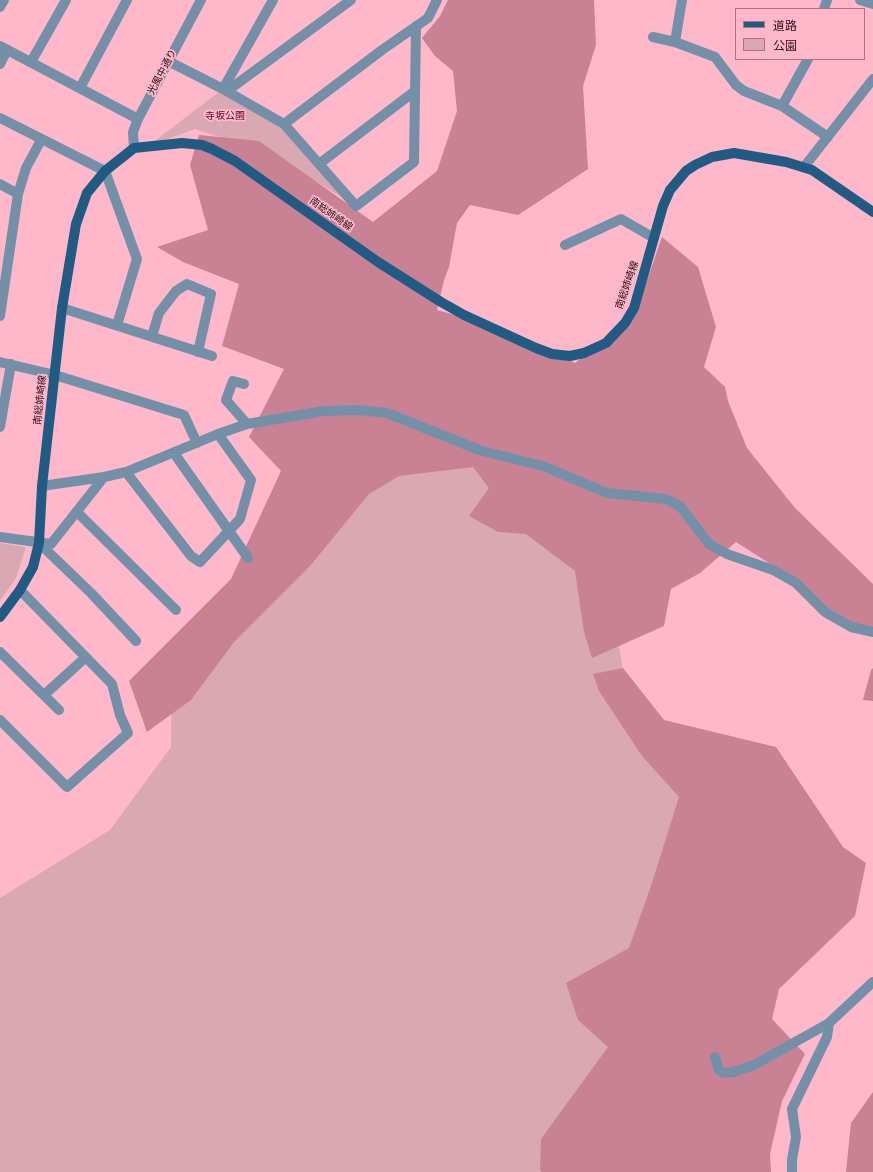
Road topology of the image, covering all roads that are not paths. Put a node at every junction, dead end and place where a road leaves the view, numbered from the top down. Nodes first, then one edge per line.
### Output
1 (4, 0) edge
2 (66, 0) edge
3 (127, 0) edge
4 (201, 0) edge
5 (273, 0) edge
6 (351, 0) edge
7 (437, 0) edge
8 (682, 0) edge
9 (860, 0) edge
10 (873, 4) edge
11 (0, 7) edge
12 (416, 26) junction
13 (653, 37) dead end
14 (675, 42) junction
15 (4, 48) edge
16 (807, 60) edge
17 (168, 61) junction
18 (31, 62) junction
19 (0, 64) edge
20 (873, 79) edge
21 (80, 88) junction
22 (223, 89) junction
23 (415, 92) junction
24 (782, 106) junction
25 (0, 118) edge
26 (138, 119) junction
27 (284, 124) junction
28 (828, 137) junction
29 (41, 140) junction
30 (134, 148) junction
31 (319, 164) junction
32 (804, 168) junction
33 (105, 171) junction
34 (0, 184) edge
35 (18, 194) junction
36 (873, 212) edge
37 (654, 238) junction
38 (565, 245) dead end
39 (4, 249) edge
40 (62, 308) junction
41 (0, 312) edge
42 (117, 325) junction
43 (152, 336) junction
44 (198, 352) junction
45 (212, 356) dead end
46 (0, 362) edge
47 (11, 364) junction
48 (55, 375) junction
49 (244, 384) dead end
50 (247, 424) junction
51 (0, 427) edge
52 (218, 434) junction
53 (197, 443) junction
54 (174, 453) junction
55 (126, 472) junction
56 (104, 478) junction
57 (42, 486) junction
58 (77, 512) junction
59 (230, 532) junction
60 (0, 537) edge
61 (39, 543) junction
62 (248, 558) dead end
63 (20, 590) junction
64 (176, 610) dead end
65 (0, 617) edge
66 (873, 632) edge
67 (136, 641) dead end
68 (0, 652) edge
69 (86, 657) junction
70 (44, 695) junction
71 (59, 710) dead end
72 (0, 720) edge
73 (873, 982) edge
74 (829, 1023) junction
75 (715, 1057) dead end
76 (792, 1172) edge

1 - 11 street
2 - 18 street
3 - 21 street
4 - 17 street, 光風中通り
5 - 22 street
6 - 22 street
7 - 12 street
8 - 14 street
9 - 10 street
12 - 23 street
12 - 27 street
13 - 14 street
14 - 24 street
15 - 18 street
15 - 19 street
16 - 24 street
17 - 22 street
17 - 26 street, 光風中通り
18 - 21 street
20 - 28 street
21 - 26 street
22 - 27 street
23 - 31 street
23 - 31 street
24 - 28 street
25 - 29 street
26 - 30 street, 光風中通り
27 - 31 street
28 - 32 street
29 - 33 street
29 - 35 street
30 - 33 main road, 南総姉崎線
30 - 37 main road, 南総姉崎線
32 - 36 main road, 南総姉崎線
32 - 37 main road, 南総姉崎線
33 - 40 main road, 南総姉崎線
33 - 42 street
34 - 35 street
35 - 39 street
37 - 38 street
39 - 41 street
40 - 42 street
40 - 48 main road, 南総姉崎線
42 - 43 street
43 - 44 street
43 - 44 street
44 - 45 street
46 - 47 street
47 - 48 street
47 - 51 street
48 - 53 street
48 - 57 main road, 南総姉崎線
49 - 50 street
50 - 52 street
50 - 66 street
52 - 53 street
52 - 59 street
53 - 54 street
54 - 55 street
54 - 59 street
55 - 56 street
55 - 59 street
56 - 57 street
56 - 58 street
57 - 61 main road, 南総姉崎線
58 - 61 street
58 - 64 street
59 - 62 street
60 - 61 street
61 - 63 main road, 南総姉崎線
61 - 67 street
63 - 65 main road, 南総姉崎線
63 - 69 street
68 - 70 street
69 - 70 street
69 - 72 street
70 - 71 street
73 - 74 street
74 - 75 street
74 - 76 street

